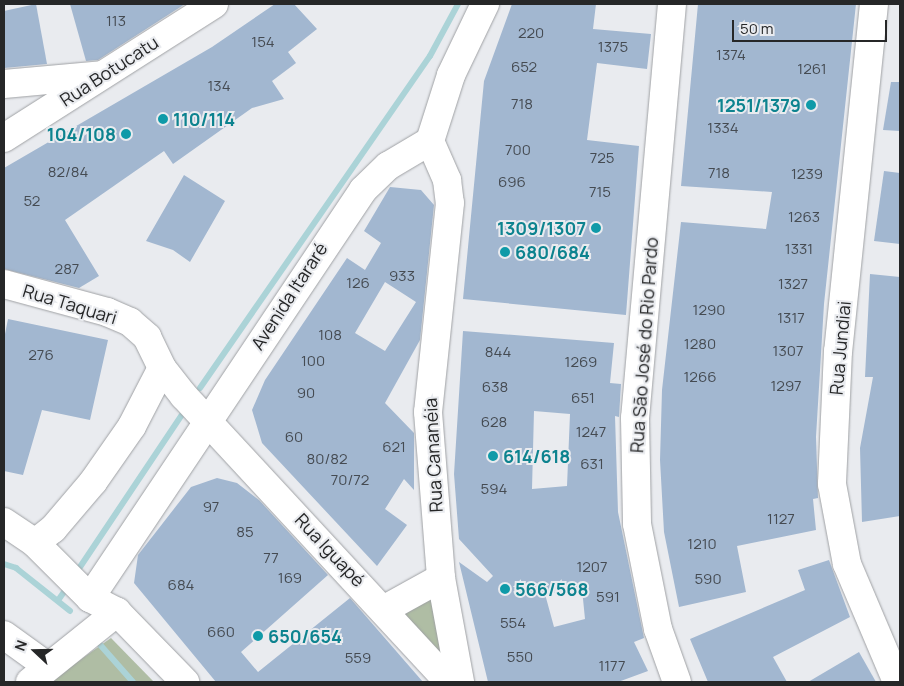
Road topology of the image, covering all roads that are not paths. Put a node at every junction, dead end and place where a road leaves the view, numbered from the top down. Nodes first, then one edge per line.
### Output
1 (214, 4) edge
2 (485, 4) edge
3 (672, 4) edge
4 (874, 4) edge
5 (103, 75) junction
6 (4, 84) edge
7 (4, 138) edge
8 (430, 141) junction
9 (4, 284) edge
10 (162, 368) junction
11 (209, 419) junction
12 (4, 522) edge
13 (35, 543) junction
14 (440, 578) junction
15 (90, 598) junction
16 (385, 609) junction
17 (117, 612) junction
18 (4, 635) edge
19 (38, 674) edge
20 (185, 682) edge
21 (449, 682) edge
22 (460, 682) edge
23 (677, 682) edge
24 (897, 682) edge

1 - 5 street, Rua Botucatu
2 - 8 street
3 - 23 street, Rua São José do Rio Pardo
4 - 24 street, Rua Jundiai
5 - 6 street
5 - 7 street, Rua Botucatu
8 - 11 street, Avenida Itararé
8 - 14 street, Rua Cananéia
9 - 10 street, Rua Taquari
10 - 11 street, Rua Taquari
10 - 13 street
11 - 15 street, Avenida Itararé
11 - 16 street, Rua Iguapé
12 - 13 street
13 - 15 street
14 - 16 street
14 - 22 street, Rua Cananéia
15 - 17 street
16 - 21 street, Rua Iguapé
17 - 19 street
17 - 20 street
18 - 19 street

